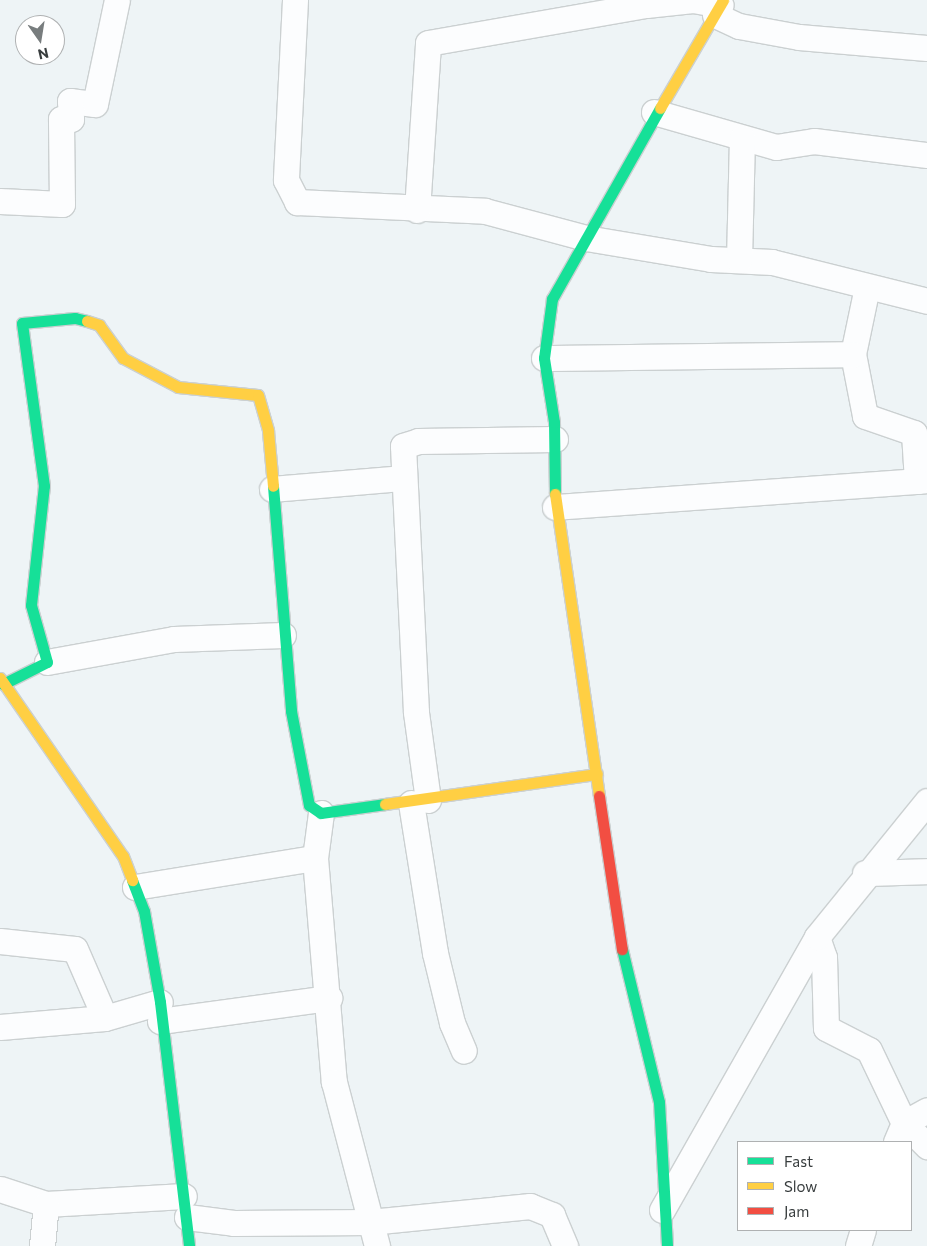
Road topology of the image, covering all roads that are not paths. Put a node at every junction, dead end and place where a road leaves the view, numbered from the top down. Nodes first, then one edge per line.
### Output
1 (117, 0) edge
2 (295, 0) edge
3 (720, 6) edge
4 (927, 48) edge
5 (654, 112) junction
6 (742, 138) junction
7 (927, 155) edge
8 (0, 201) edge
9 (416, 210) junction
10 (586, 238) junction
11 (739, 260) junction
12 (867, 287) junction
13 (927, 301) edge
14 (853, 354) junction
15 (544, 358) junction
16 (555, 439) junction
17 (404, 478) junction
18 (922, 480) edge
19 (272, 489) junction
20 (555, 507) junction
21 (283, 635) junction
22 (47, 662) junction
23 (4, 692) edge
24 (597, 774) junction
25 (419, 801) junction
26 (927, 801) edge
27 (321, 813) junction
28 (315, 858) junction
29 (927, 871) edge
30 (865, 872) junction
31 (135, 887) junction
32 (818, 936) junction
33 (0, 940) edge
34 (329, 998) junction
35 (160, 1011) junction
36 (105, 1018) junction
37 (0, 1027) edge
38 (464, 1051) dead end
39 (927, 1110) edge
40 (900, 1133) edge
41 (927, 1146) edge
42 (0, 1189) edge
43 (46, 1204) junction
44 (185, 1207) junction
45 (662, 1210) junction
46 (370, 1222) junction
47 (863, 1231) edge
48 (42, 1246) edge
49 (189, 1246) edge
50 (377, 1246) edge
51 (564, 1246) edge
52 (667, 1246) edge
53 (858, 1246) edge

1 - 8 street
2 - 9 street
3 - 4 street
3 - 5 street
3 - 9 street
5 - 6 street
5 - 10 street
6 - 7 street
6 - 11 street
9 - 10 street
10 - 11 street
10 - 15 street
11 - 12 street
12 - 13 street
12 - 14 street
14 - 15 street
14 - 18 street
15 - 16 street
16 - 17 street
16 - 20 street
17 - 19 street
17 - 25 street
18 - 20 street
19 - 21 street
19 - 22 street
20 - 24 street
21 - 22 street
21 - 27 street
22 - 23 street
23 - 31 street
24 - 25 street
24 - 45 street
25 - 27 street
25 - 38 street
26 - 30 street
27 - 28 street
28 - 31 street
28 - 34 street
29 - 30 street
30 - 32 street
31 - 35 street
32 - 40 street
32 - 45 street
33 - 36 street
34 - 35 street
34 - 46 street
35 - 36 street
35 - 44 street
36 - 37 street
39 - 40 street
40 - 41 street
42 - 43 street
43 - 44 street
43 - 48 street
44 - 46 street
44 - 49 street
45 - 52 street
46 - 50 street
46 - 51 street
47 - 53 street

